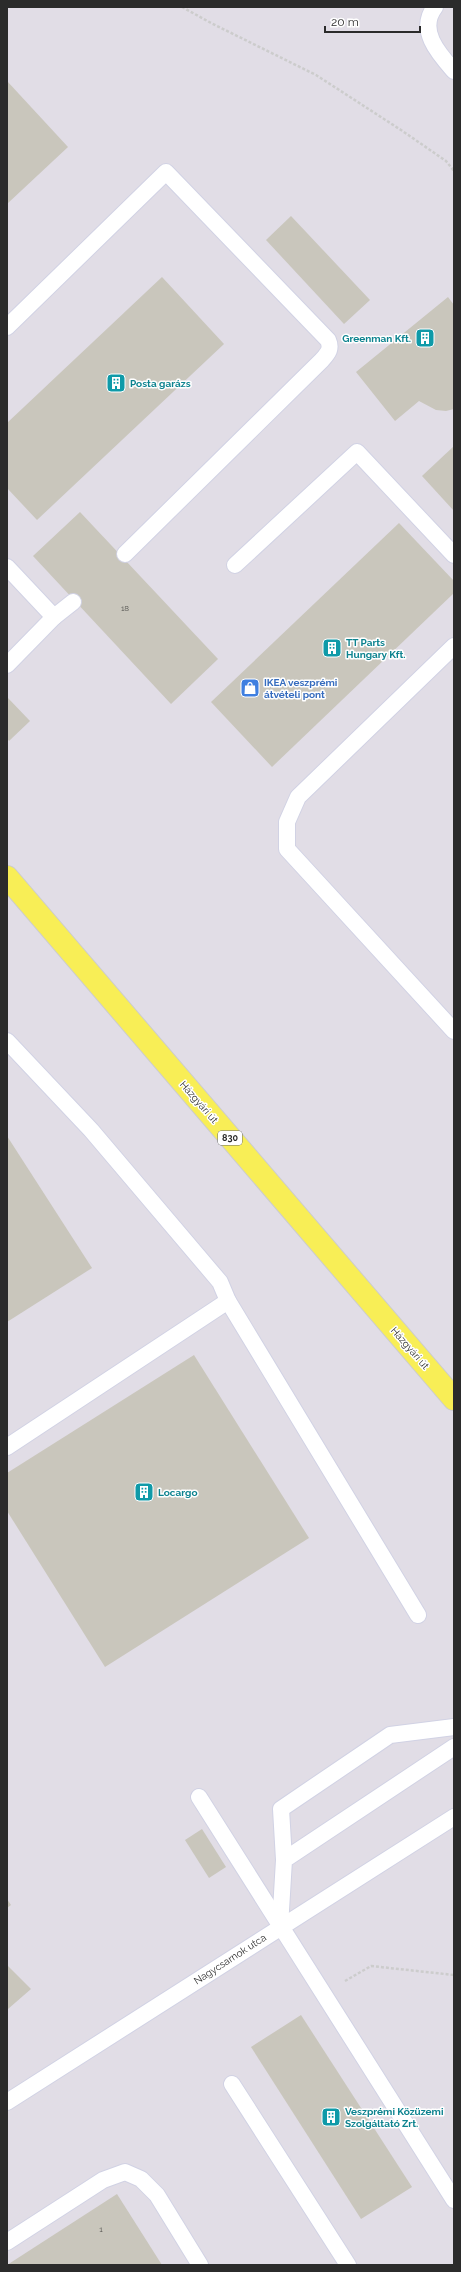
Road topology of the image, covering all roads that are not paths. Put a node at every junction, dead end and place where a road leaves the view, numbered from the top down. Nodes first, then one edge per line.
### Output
1 (434, 7) edge
2 (454, 71) edge
3 (7, 326) edge
4 (125, 554) dead end
5 (454, 555) edge
6 (235, 565) dead end
7 (7, 567) edge
8 (72, 602) dead end
9 (54, 618) junction
10 (454, 646) edge
11 (7, 665) edge
12 (7, 877) edge
13 (454, 1031) edge
14 (7, 1041) edge
15 (228, 1301) junction
16 (454, 1399) edge
17 (7, 1446) edge
18 (418, 1615) dead end
19 (454, 1727) edge
20 (454, 1746) edge
21 (199, 1797) dead end
22 (454, 1816) edge
23 (284, 1860) junction
24 (280, 1927) junction
25 (232, 2084) dead end
26 (7, 2102) edge
27 (454, 2200) edge
28 (7, 2242) edge
29 (200, 2265) edge
30 (348, 2265) edge

1 - 2 lane
3 - 4 lane
5 - 6 lane
7 - 9 lane
8 - 9 lane
9 - 11 lane
10 - 13 lane
12 - 16 main road, Házgyári út / 830
14 - 15 lane
15 - 17 lane
15 - 18 lane
19 - 23 lane
20 - 23 lane
21 - 24 lane
22 - 24 lane, Nagycsarnok utca
23 - 24 lane
24 - 26 lane, Nagycsarnok utca
24 - 27 lane
25 - 30 lane
28 - 29 lane

